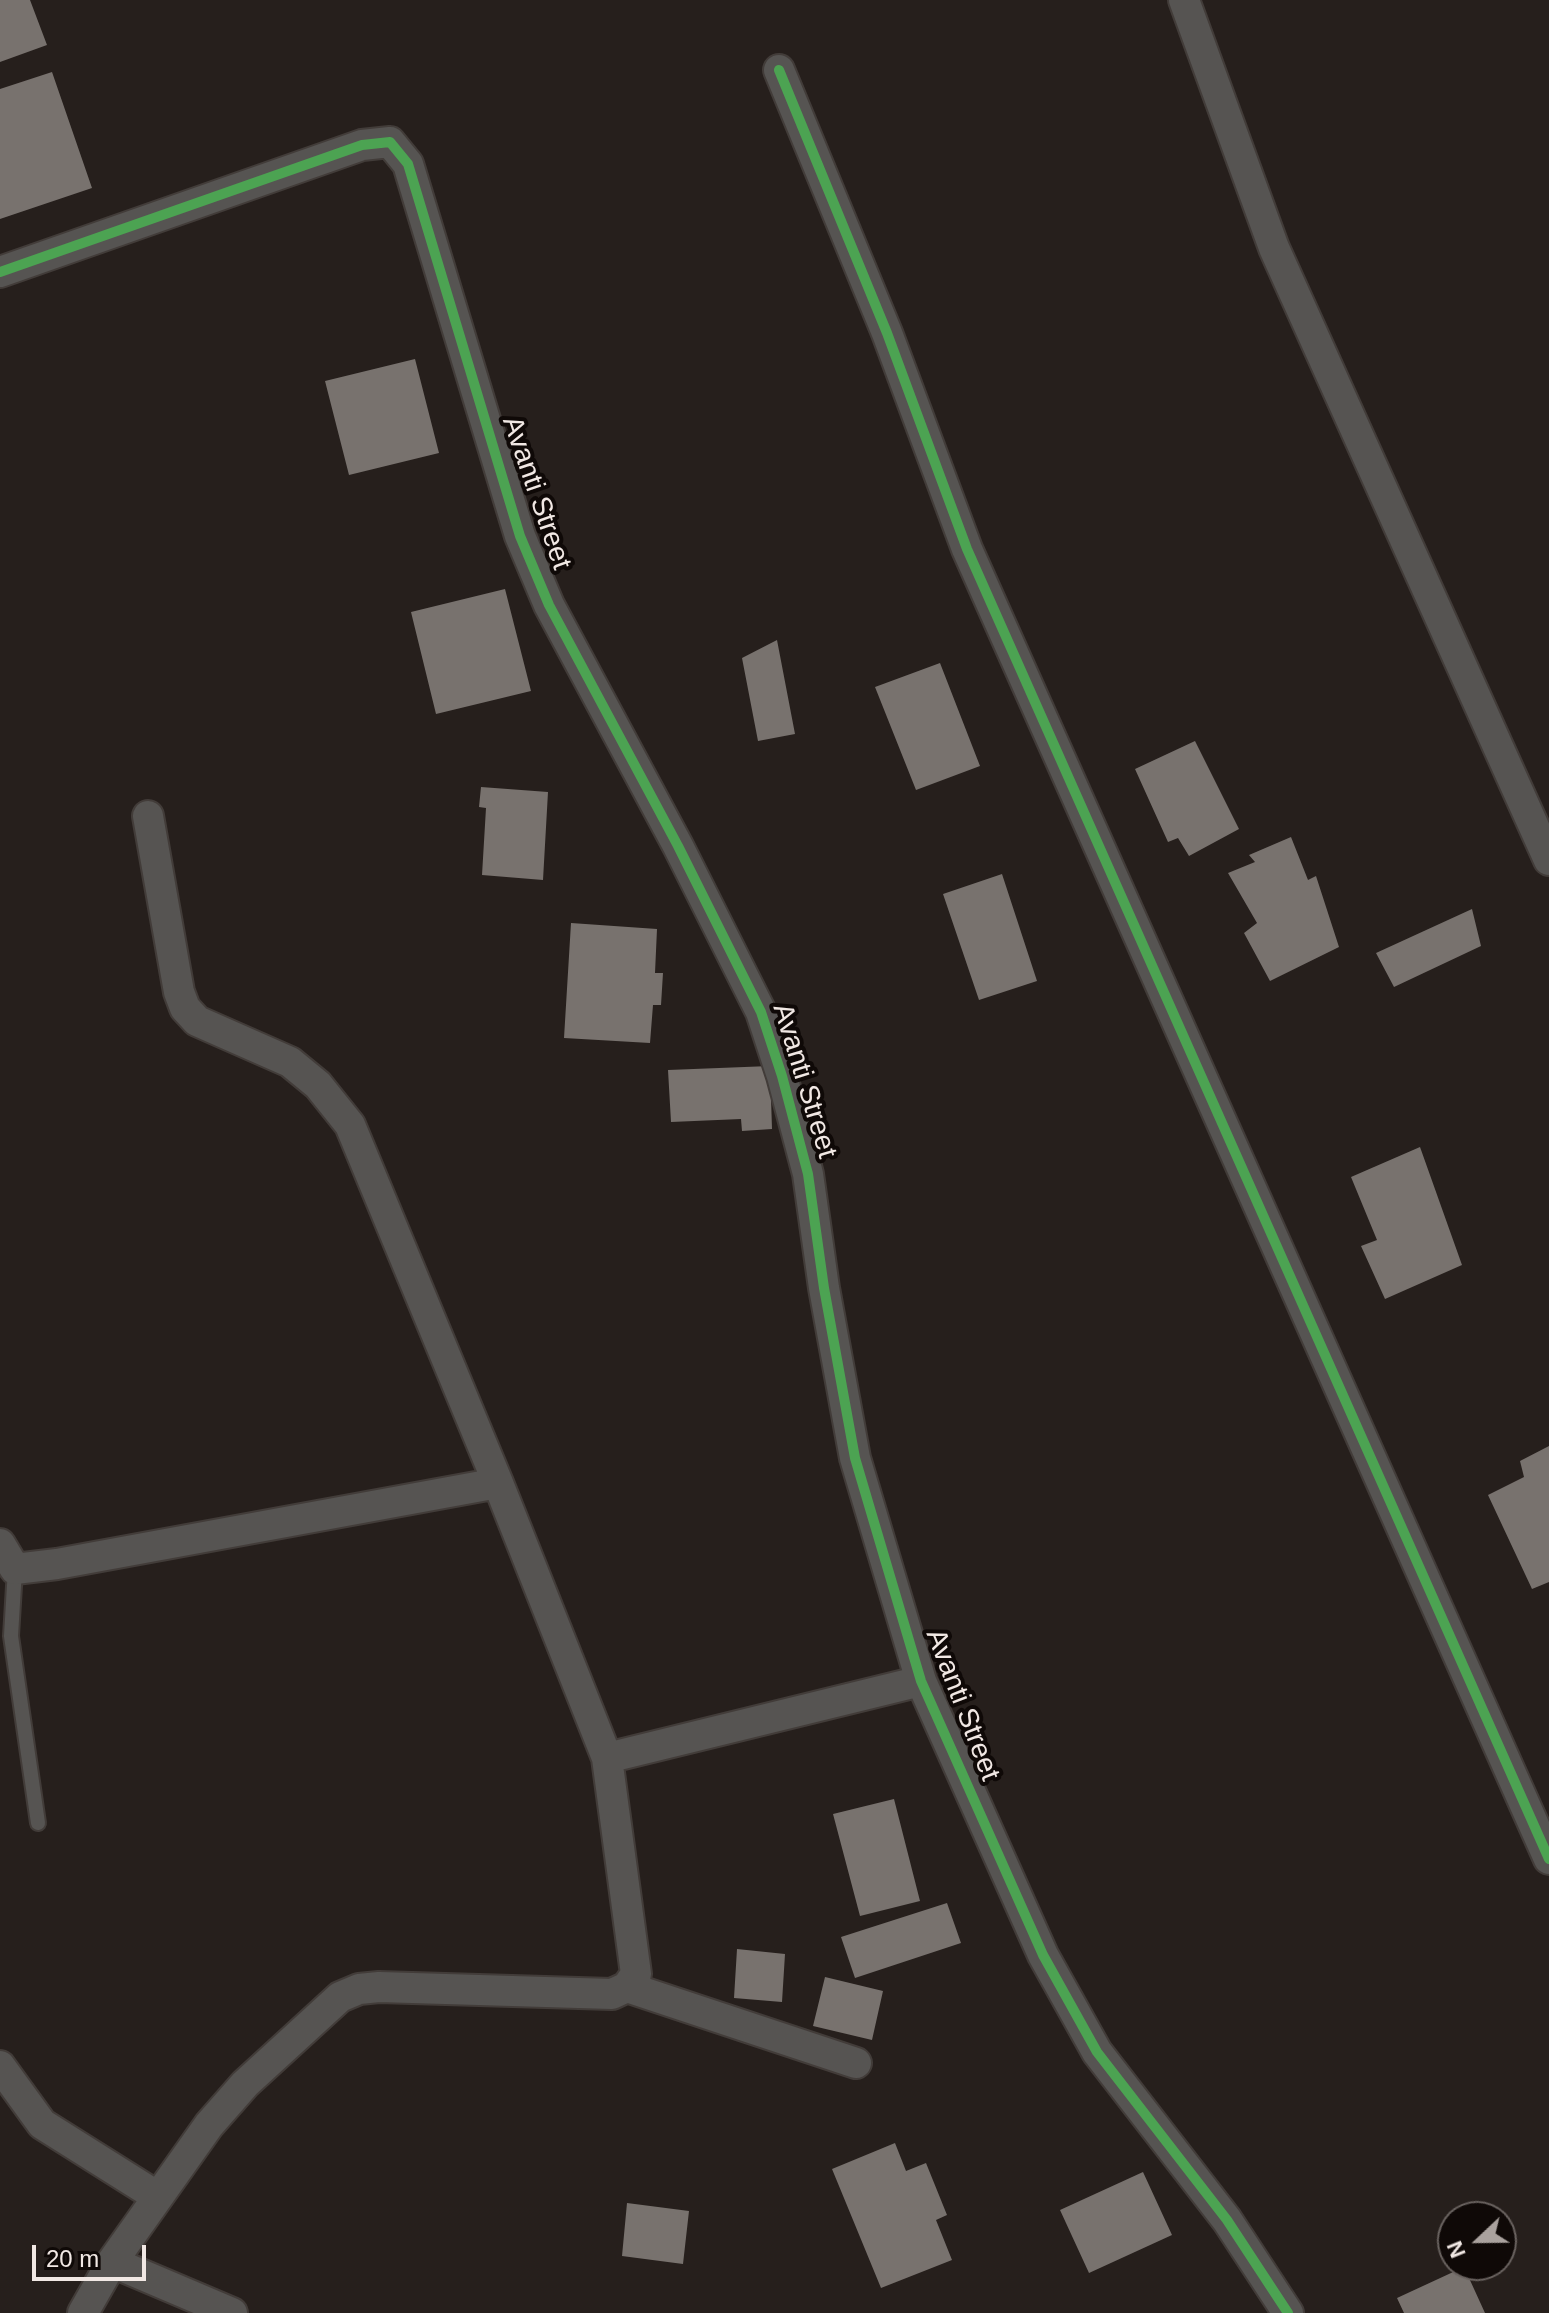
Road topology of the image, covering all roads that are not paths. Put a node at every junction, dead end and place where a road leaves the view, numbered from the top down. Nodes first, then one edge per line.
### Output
1 (1184, 0) edge
2 (779, 70) dead end
3 (0, 272) edge
4 (148, 816) dead end
5 (1549, 860) edge
6 (498, 1483) junction
7 (8, 1557) edge
8 (921, 1681) junction
9 (607, 1758) junction
10 (38, 1823) dead end
11 (1549, 1859) edge
12 (627, 1987) junction
13 (856, 2063) dead end
14 (0, 2066) edge
15 (158, 2197) junction
16 (112, 2262) junction
17 (76, 2312) edge
18 (232, 2313) edge
19 (1288, 2313) edge

1 - 5 street
2 - 11 street
3 - 8 street, Avanti Street
4 - 6 street
6 - 7 street
6 - 9 street
7 - 10 lane
8 - 9 street
8 - 19 street, Avanti Street
9 - 12 street
12 - 13 street
12 - 15 street
14 - 15 street
15 - 16 street
16 - 17 street
16 - 18 street

